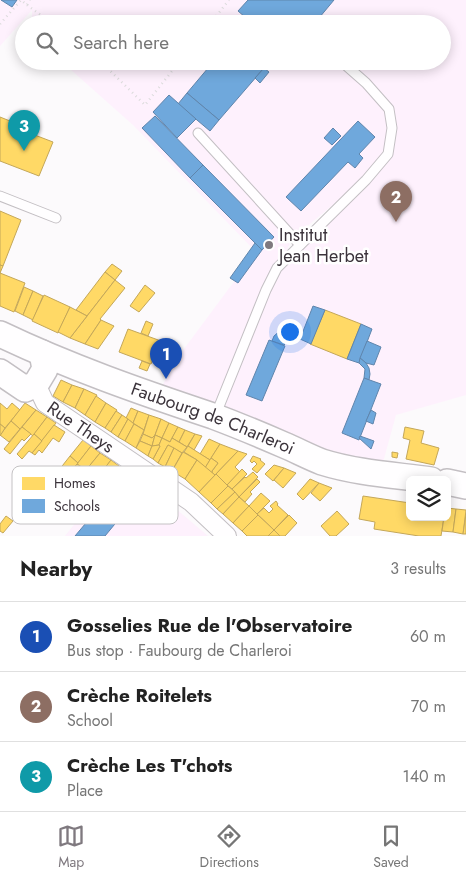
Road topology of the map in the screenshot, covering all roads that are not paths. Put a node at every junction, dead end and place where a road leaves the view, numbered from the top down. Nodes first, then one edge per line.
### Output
1 (351, 70) edge
2 (198, 134) dead end
3 (0, 196) edge
4 (56, 218) dead end
5 (300, 245) junction
6 (1, 336) edge
7 (46, 367) junction
8 (0, 372) edge
9 (215, 417) junction
10 (138, 466) edge
11 (406, 477) edge
12 (451, 483) edge
13 (466, 486) edge
14 (178, 493) edge
15 (227, 536) edge

1 - 5 lane
2 - 5 lane
3 - 4 lane
5 - 9 lane
6 - 7 main road, Faubourg de Charleroi
7 - 8 main road, Rue Theys
7 - 9 main road, Faubourg de Charleroi
7 - 10 street, Rue Theys
9 - 11 main road, Faubourg de Charleroi
12 - 13 main road
14 - 15 street, Rue Theys

